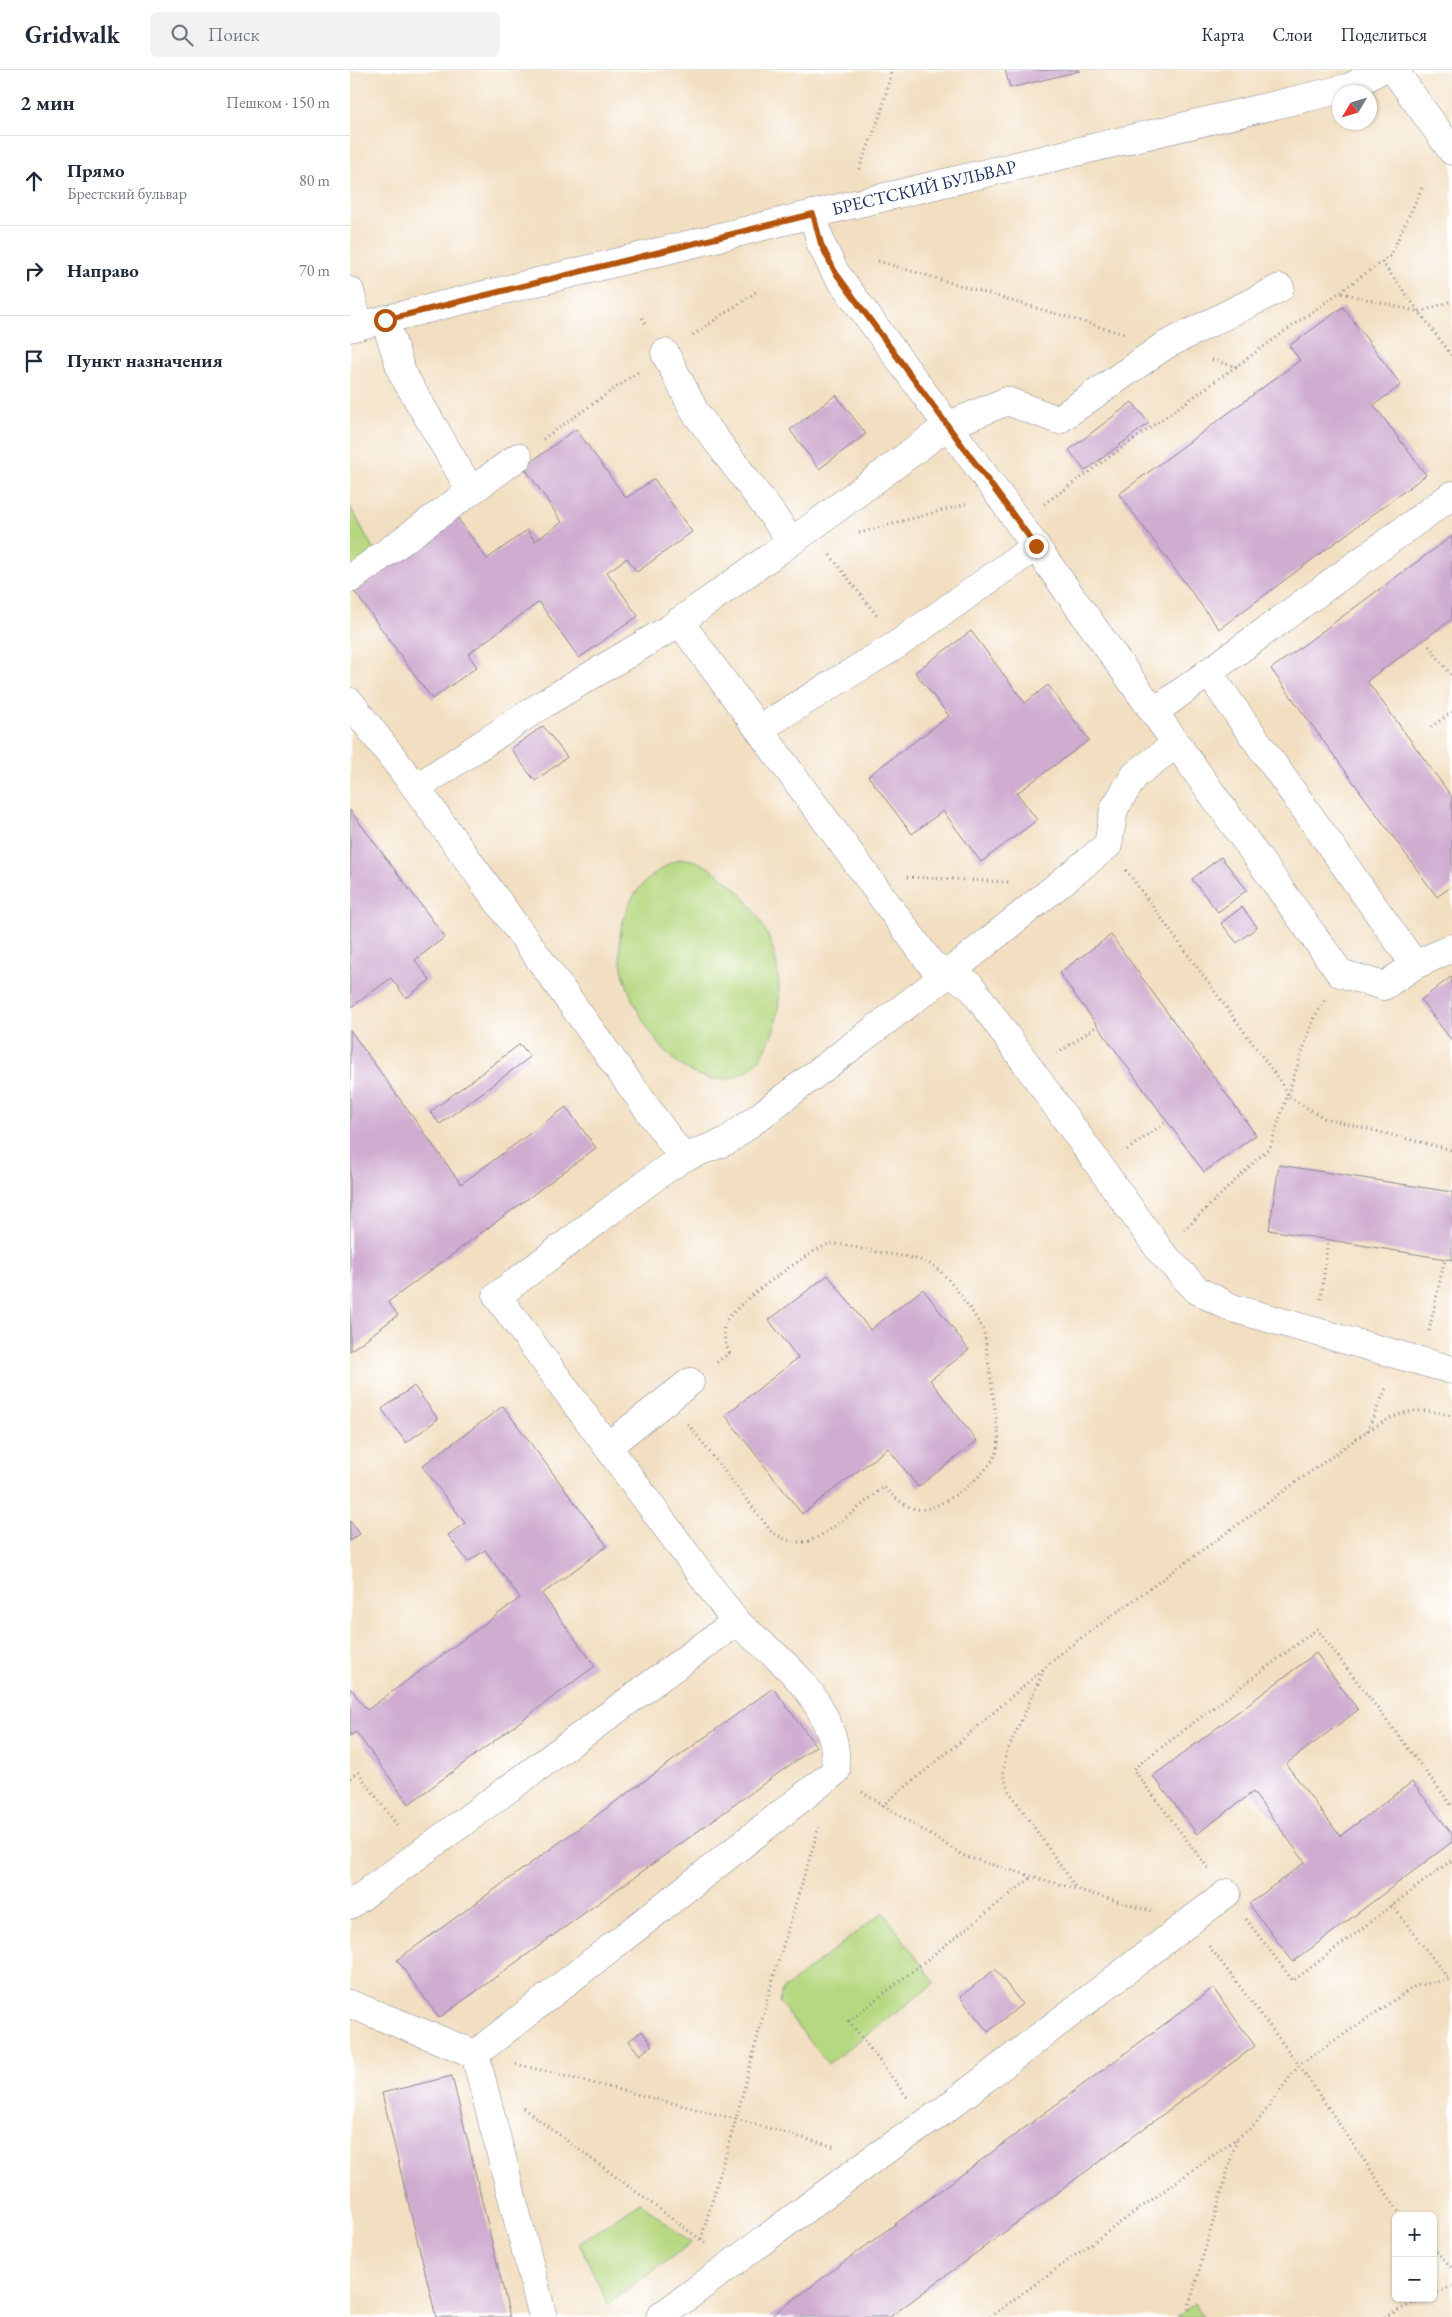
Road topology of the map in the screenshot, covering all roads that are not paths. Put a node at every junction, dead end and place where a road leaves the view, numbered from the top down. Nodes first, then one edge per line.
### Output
1 (1380, 70) edge
2 (1394, 70) edge
3 (1452, 151) edge
4 (813, 214) junction
5 (1280, 288) dead end
6 (350, 291) edge
7 (385, 320) junction
8 (354, 327) edge
9 (665, 353) dead end
10 (947, 426) junction
11 (518, 457) dead end
12 (471, 491) junction
13 (1452, 495) edge
14 (800, 535) junction
15 (1036, 546) junction
16 (350, 579) edge
17 (680, 621) junction
18 (1208, 672) junction
19 (350, 702) edge
20 (1154, 712) junction
21 (759, 729) junction
22 (1176, 744) junction
23 (416, 788) junction
24 (1452, 948) edge
25 (1415, 964) junction
26 (949, 973) junction
27 (683, 1158) junction
28 (1452, 1370) edge
29 (690, 1382) road end
30 (608, 1446) junction
31 (736, 1622) junction
32 (1227, 1893) road end
33 (350, 1905) edge
34 (350, 2004) edge
35 (475, 2054) junction
36 (544, 2317) edge
37 (660, 2317) edge

1 - 4 street, БРЕСТСКИЙ БУЛЬВАР
2 - 3 street
4 - 7 street, БРЕСТСКИЙ БУЛЬВАР
4 - 10 street
5 - 10 street
6 - 8 street
7 - 8 street, БРЕСТСКИЙ БУЛЬВАР
7 - 12 street
9 - 14 street
10 - 14 street
10 - 15 street
11 - 12 street
12 - 16 street
13 - 18 street
14 - 17 street
15 - 20 street
15 - 21 street
17 - 21 street
17 - 23 street
18 - 20 street
18 - 25 street
19 - 23 street
20 - 22 street
21 - 26 street
22 - 25 street
22 - 26 street
23 - 27 street
24 - 25 street
26 - 27 street
26 - 28 street
27 - 30 street
29 - 30 street
30 - 31 street
31 - 33 street
31 - 35 street
32 - 37 street
34 - 35 street
35 - 36 street

